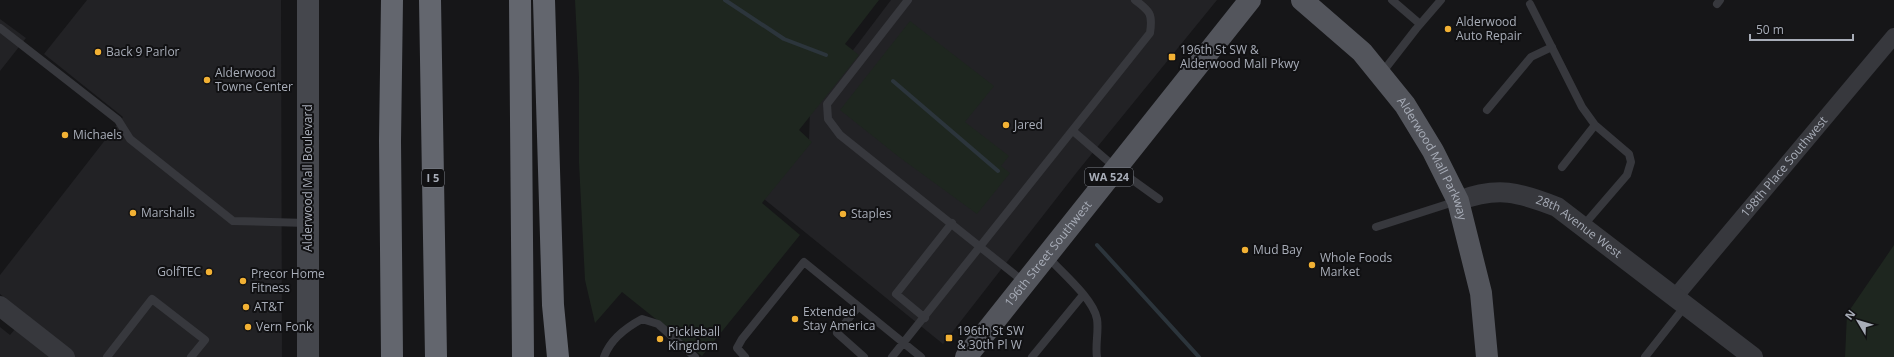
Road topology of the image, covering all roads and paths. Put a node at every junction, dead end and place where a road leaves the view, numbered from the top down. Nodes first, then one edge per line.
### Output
1 (308, 0) edge
2 (392, 0) edge
3 (430, 0) edge
4 (520, 0) edge
5 (544, 0) edge
6 (908, 0) edge
7 (1135, 0) edge
8 (1250, 0) edge
9 (1302, 0) edge
10 (1392, 0) edge
11 (1441, 0) edge
12 (1530, 4) dead end
13 (1420, 24) junction
14 (0, 28) edge
15 (1894, 36) edge
16 (1552, 47) junction
17 (1381, 75) junction
18 (1487, 110) dead end
19 (1595, 125) junction
20 (1072, 131) junction
21 (390, 141) junction
22 (1562, 167) dead end
23 (1116, 168) junction
24 (1159, 199) dead end
25 (1458, 201) junction
26 (308, 223) junction
27 (952, 223) junction
28 (1376, 227) dead end
29 (1582, 227) junction
30 (981, 246) junction
31 (1046, 256) junction
32 (1025, 282) junction
33 (1083, 295) junction
34 (1680, 302) junction
35 (0, 306) edge
36 (858, 307) junction
37 (925, 318) junction
38 (904, 344) junction
39 (65, 357) edge
40 (107, 357) edge
41 (191, 357) edge
42 (308, 357) edge
43 (379, 357) edge
44 (392, 357) edge
45 (436, 357) edge
46 (523, 357) edge
47 (558, 357) edge
48 (604, 357) edge
49 (695, 357) edge
50 (745, 357) edge
51 (864, 357) edge
52 (892, 357) edge
53 (921, 357) edge
54 (966, 357) edge
55 (1032, 357) edge
56 (1097, 357) edge
57 (1487, 357) edge
58 (1645, 357) edge
59 (1753, 357) edge

1 - 26 main road, Alderwood Mall Boulevard
2 - 21 highway
3 - 45 highway, I 5
4 - 46 highway
5 - 47 highway
6 - 27 lane
7 - 20 lane
8 - 23 main road, 196th Street Southwest / WA 524
9 - 17 main road, Alderwood Mall Parkway
10 - 13 lane
11 - 13 lane
12 - 16 lane
13 - 17 lane
14 - 26 lane
15 - 34 street, 198th Place Southwest
16 - 18 lane
16 - 19 lane
17 - 25 main road, Alderwood Mall Parkway
19 - 22 lane
19 - 29 lane
20 - 23 lane
20 - 30 lane
21 - 43 highway
21 - 44 highway
23 - 24 lane
23 - 31 main road, 196th Street Southwest / WA 524
25 - 28 lane, 28th Avenue West
25 - 29 street, 28th Avenue West
25 - 57 main road, Alderwood Mall Parkway
26 - 42 main road, Alderwood Mall Boulevard
27 - 30 lane
27 - 37 lane
29 - 34 street, 28th Avenue West
30 - 32 lane
30 - 37 lane
31 - 32 main road, 196th Street Southwest / WA 524
31 - 33 lane
32 - 54 main road, 196th Street Southwest / WA 524
33 - 55 lane
33 - 56 lane
34 - 58 lane
34 - 59 street, 28th Avenue West
35 - 39 street
36 - 38 lane
36 - 50 lane
36 - 51 lane
37 - 38 lane
38 - 52 lane
38 - 53 lane
40 - 41 lane
48 - 49 lane

